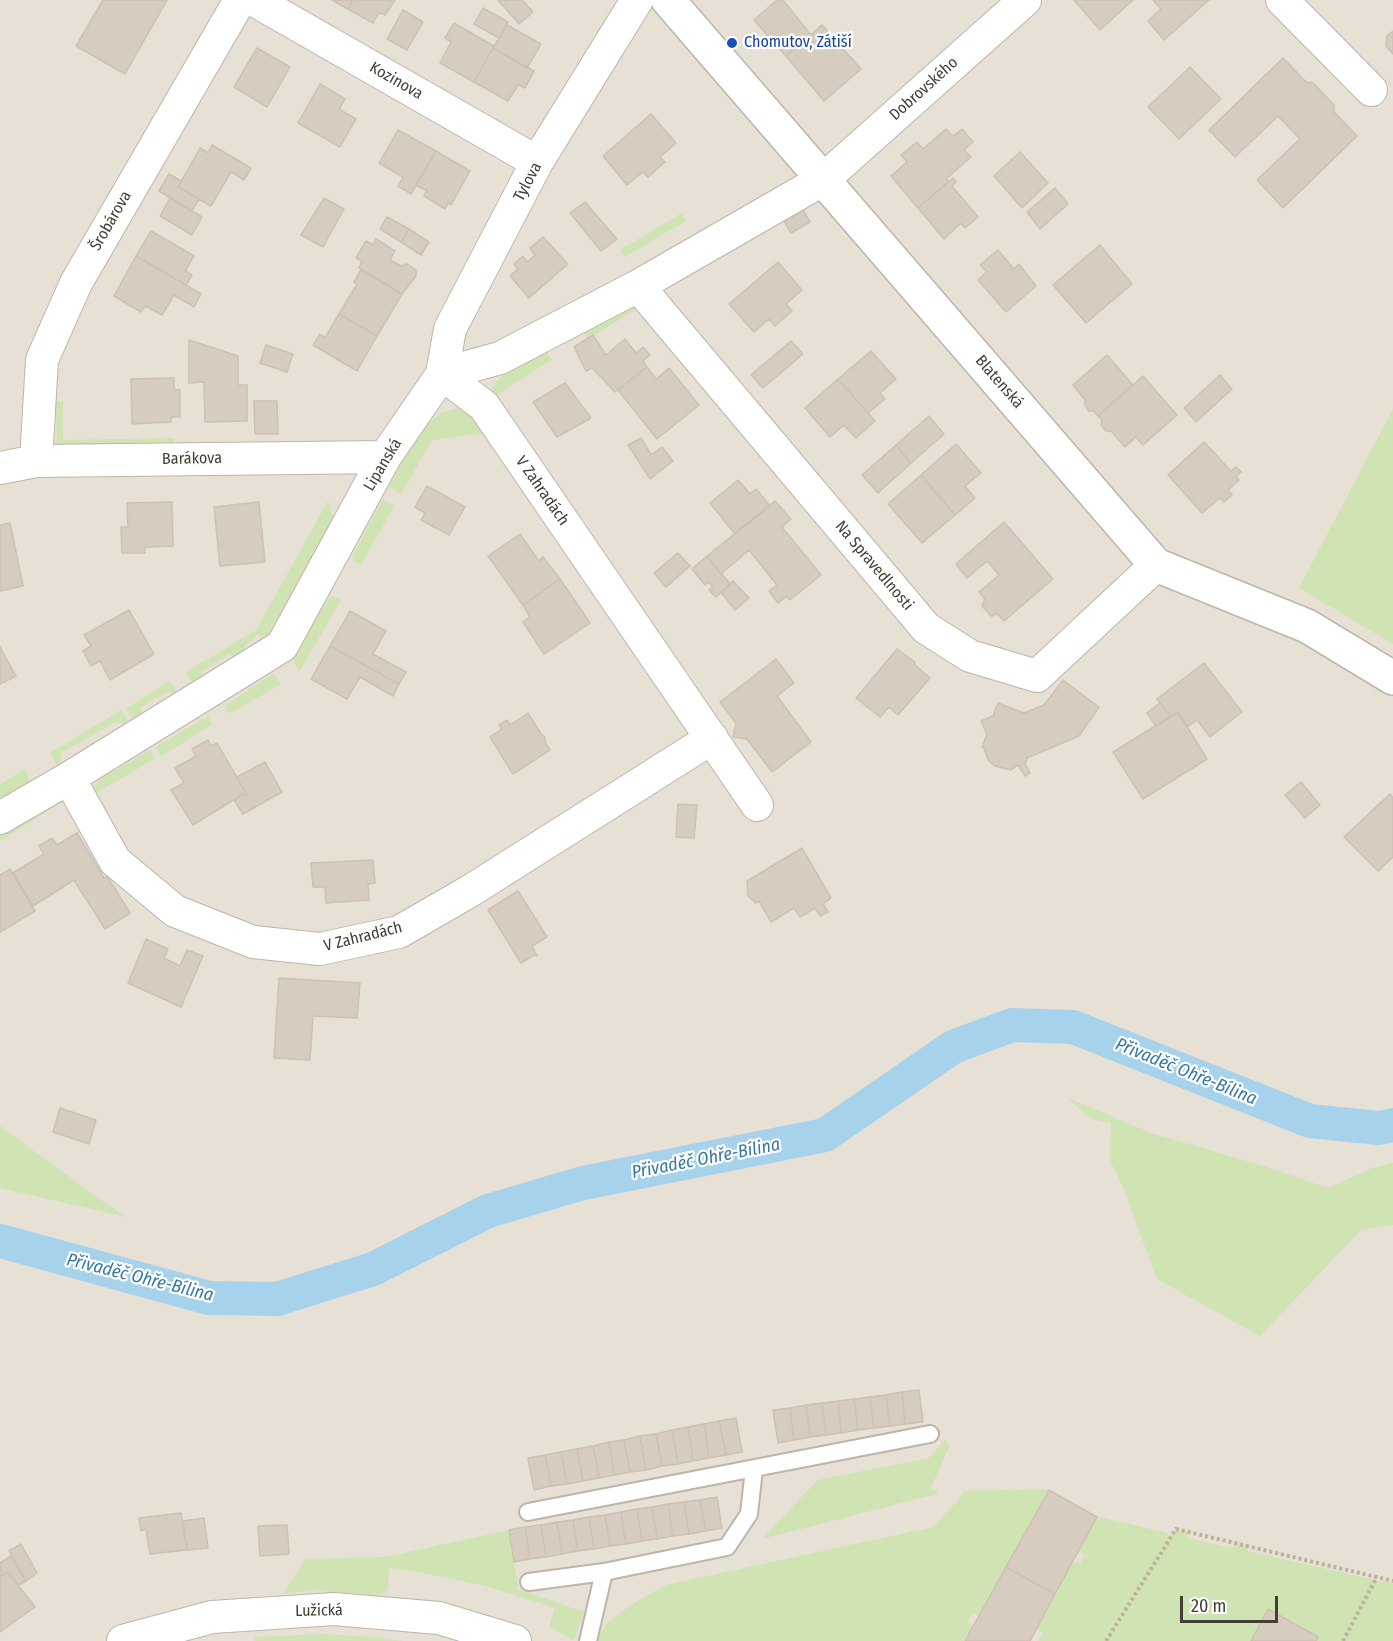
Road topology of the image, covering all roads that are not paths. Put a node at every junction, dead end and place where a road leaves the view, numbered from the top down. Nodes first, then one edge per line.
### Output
1 (240, 0) edge
2 (254, 0) edge
3 (637, 0) edge
4 (668, 0) edge
5 (1025, 0) edge
6 (1282, 0) edge
7 (1371, 90) dead end
8 (537, 162) junction
9 (824, 179) junction
10 (638, 286) junction
11 (442, 374) junction
12 (385, 457) junction
13 (36, 461) junction
14 (0, 468) edge
15 (1156, 565) junction
16 (1393, 678) edge
17 (712, 738) junction
18 (69, 778) junction
19 (757, 805) dead end
20 (0, 818) edge
21 (930, 1434) dead end
22 (754, 1468) junction
23 (528, 1512) dead end
24 (604, 1572) junction
25 (529, 1582) dead end
26 (123, 1641) edge
27 (515, 1641) edge
28 (588, 1641) edge

1 - 13 street, Šrobárova
2 - 8 street, Kozinova
3 - 8 street, Tylova
4 - 9 street, Blatenská
5 - 9 street, Dobrovského
6 - 7 street
8 - 11 street, Tylova
9 - 10 street
9 - 15 street, Blatenská
10 - 11 street
10 - 15 street, Na Spravedlnosti
11 - 12 street, Lipanská
11 - 17 street, V Zahradách
12 - 13 street, Barákova
12 - 18 street, Lipanská
13 - 14 street, Barákova
15 - 16 street, Blatenská
17 - 18 street, V Zahradách
17 - 19 street, V Zahradách
18 - 20 street, Lipanská
21 - 22 lane
22 - 23 lane
22 - 24 lane
24 - 25 lane
24 - 28 lane
26 - 27 street, Lužická

